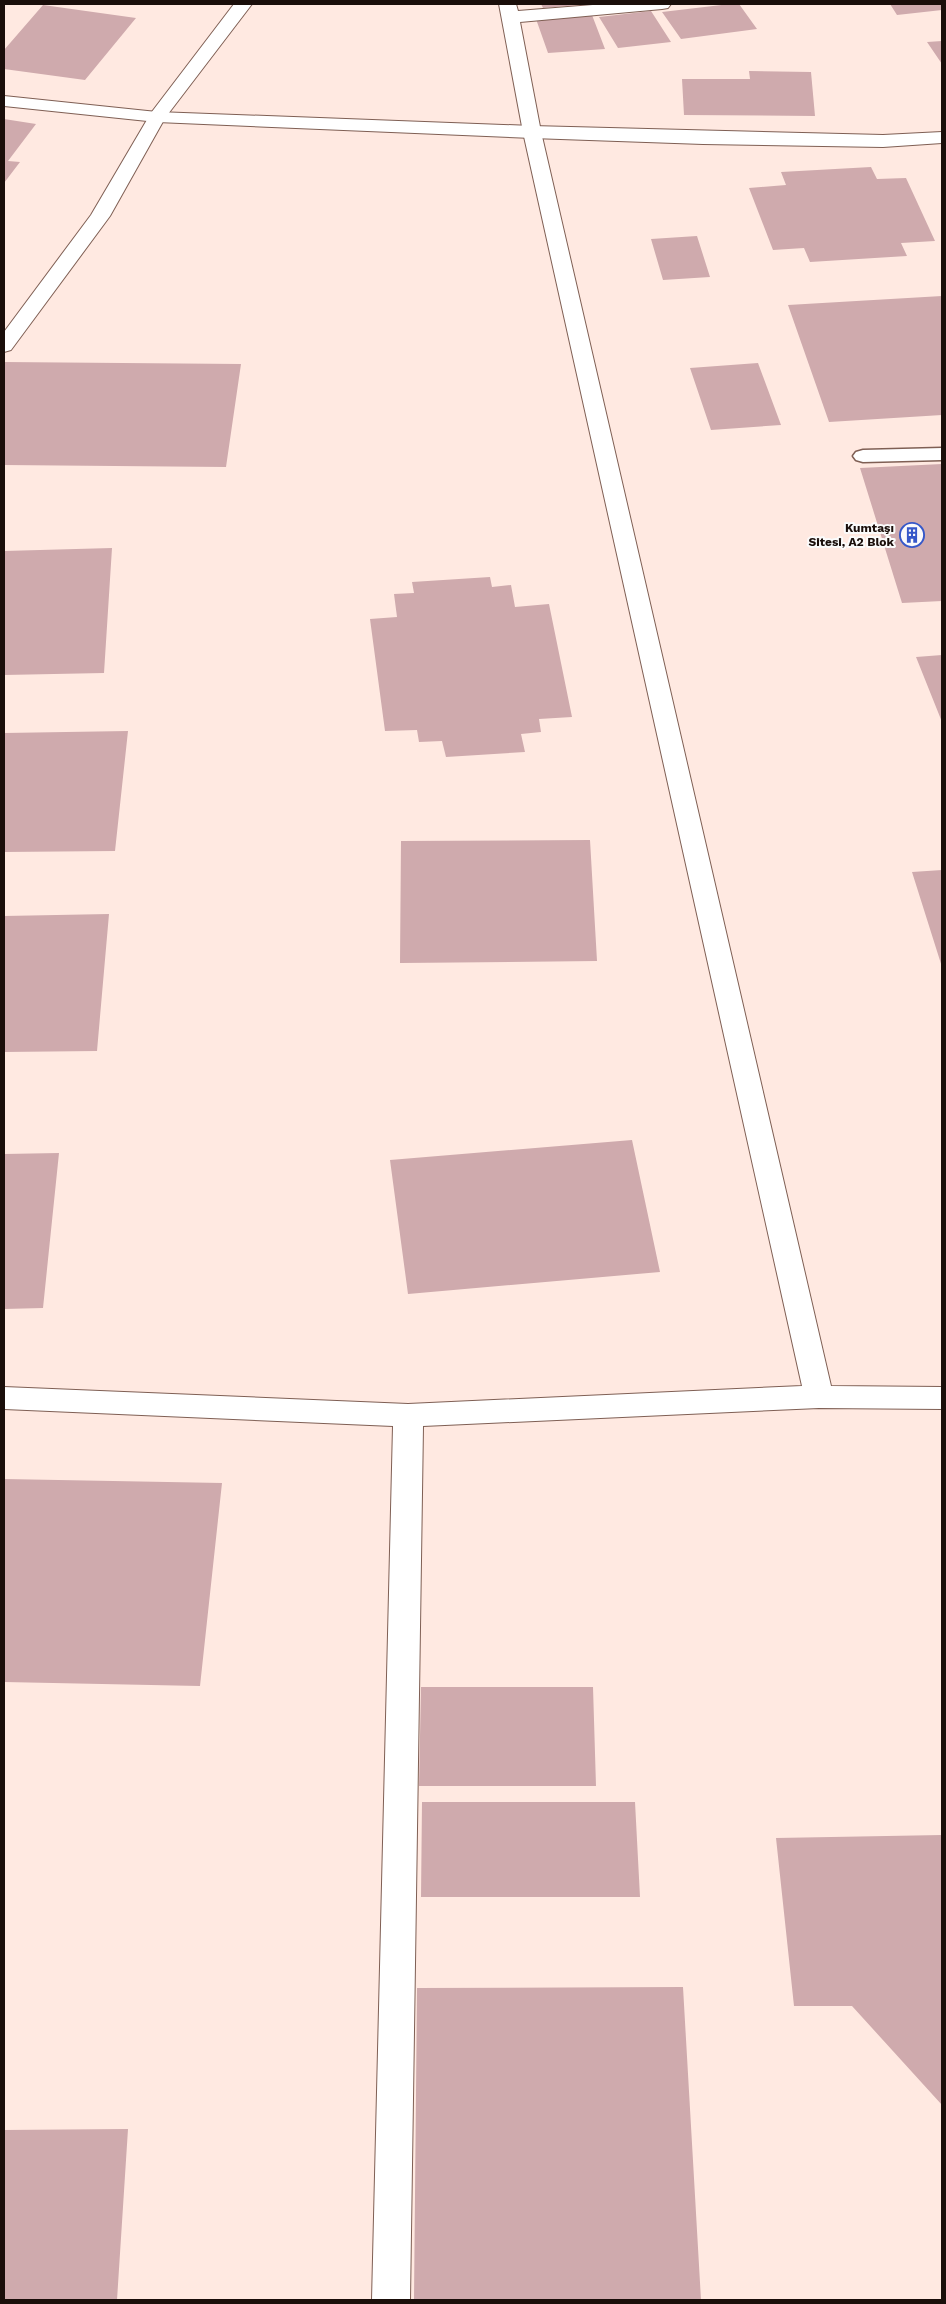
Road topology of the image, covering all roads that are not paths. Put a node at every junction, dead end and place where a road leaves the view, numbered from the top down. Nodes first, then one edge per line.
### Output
1 (242, 4) edge
2 (662, 4) edge
3 (510, 10) edge
4 (4, 101) edge
5 (157, 117) junction
6 (532, 132) junction
7 (942, 138) edge
8 (4, 346) edge
9 (942, 454) edge
10 (863, 456) dead end
11 (819, 1396) junction
12 (4, 1398) edge
13 (942, 1398) edge
14 (408, 1415) junction
15 (391, 2300) edge

1 - 5 street
2 - 3 street
3 - 6 street
4 - 5 street
5 - 6 street
5 - 8 street
6 - 7 street
6 - 11 street
9 - 10 lane
11 - 13 street
11 - 14 street
12 - 14 street
14 - 15 street

